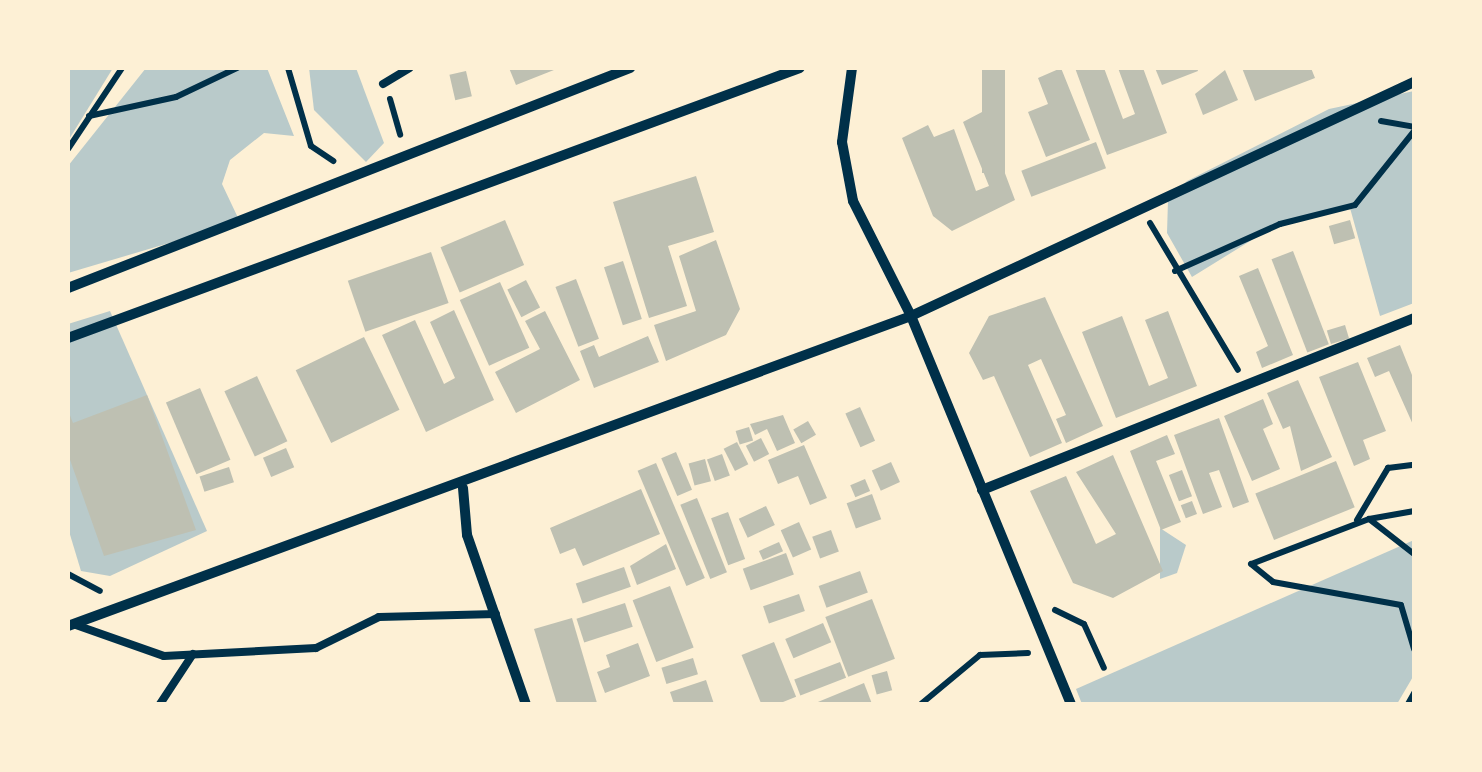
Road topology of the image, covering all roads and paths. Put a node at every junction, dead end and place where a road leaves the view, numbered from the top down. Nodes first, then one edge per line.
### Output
1 (122, 68) edge
2 (237, 68) edge
3 (288, 68) edge
4 (410, 68) edge
5 (630, 68) edge
6 (800, 68) edge
7 (852, 68) edge
8 (1414, 82) edge
9 (383, 84) joint
10 (89, 116) junction
11 (1367, 118) dead end
12 (1414, 129) edge
13 (68, 149) edge
14 (405, 152) junction
15 (356, 176) junction
16 (1145, 206) junction
17 (1175, 271) junction
18 (68, 288) edge
19 (911, 316) junction
20 (1414, 318) edge
21 (68, 338) edge
22 (1249, 388) junction
23 (1414, 465) edge
24 (463, 488) junction
25 (982, 490) junction
26 (1414, 511) edge
27 (1369, 518) junction
28 (1356, 522) junction
29 (1414, 554) edge
30 (1026, 597) junction
31 (496, 614) junction
32 (70, 625) edge
33 (68, 636) edge
34 (1414, 649) edge
35 (1049, 652) junction
36 (193, 654) junction
37 (1104, 668) dead end
38 (1414, 694) edge
39 (160, 704) edge
40 (526, 704) edge
41 (922, 704) edge
42 (1071, 704) edge
43 (1408, 704) edge

1 - 10 path
2 - 10 path
3 - 15 path
4 - 9 lane
5 - 14 street
6 - 21 street
7 - 19 street
8 - 16 street
9 - 14 path
10 - 13 path
11 - 12 path
12 - 17 path
14 - 15 street
15 - 18 street
16 - 17 path
16 - 19 street
17 - 22 path
19 - 24 street
19 - 25 street
20 - 22 street
22 - 25 street
23 - 28 path
24 - 31 street
24 - 32 street
25 - 30 street
26 - 27 path
27 - 28 path
27 - 29 path
28 - 34 path
30 - 35 street
30 - 37 path
31 - 36 lane
31 - 40 street
32 - 33 street
32 - 36 lane
35 - 41 path
35 - 42 street
36 - 39 lane
38 - 43 path

